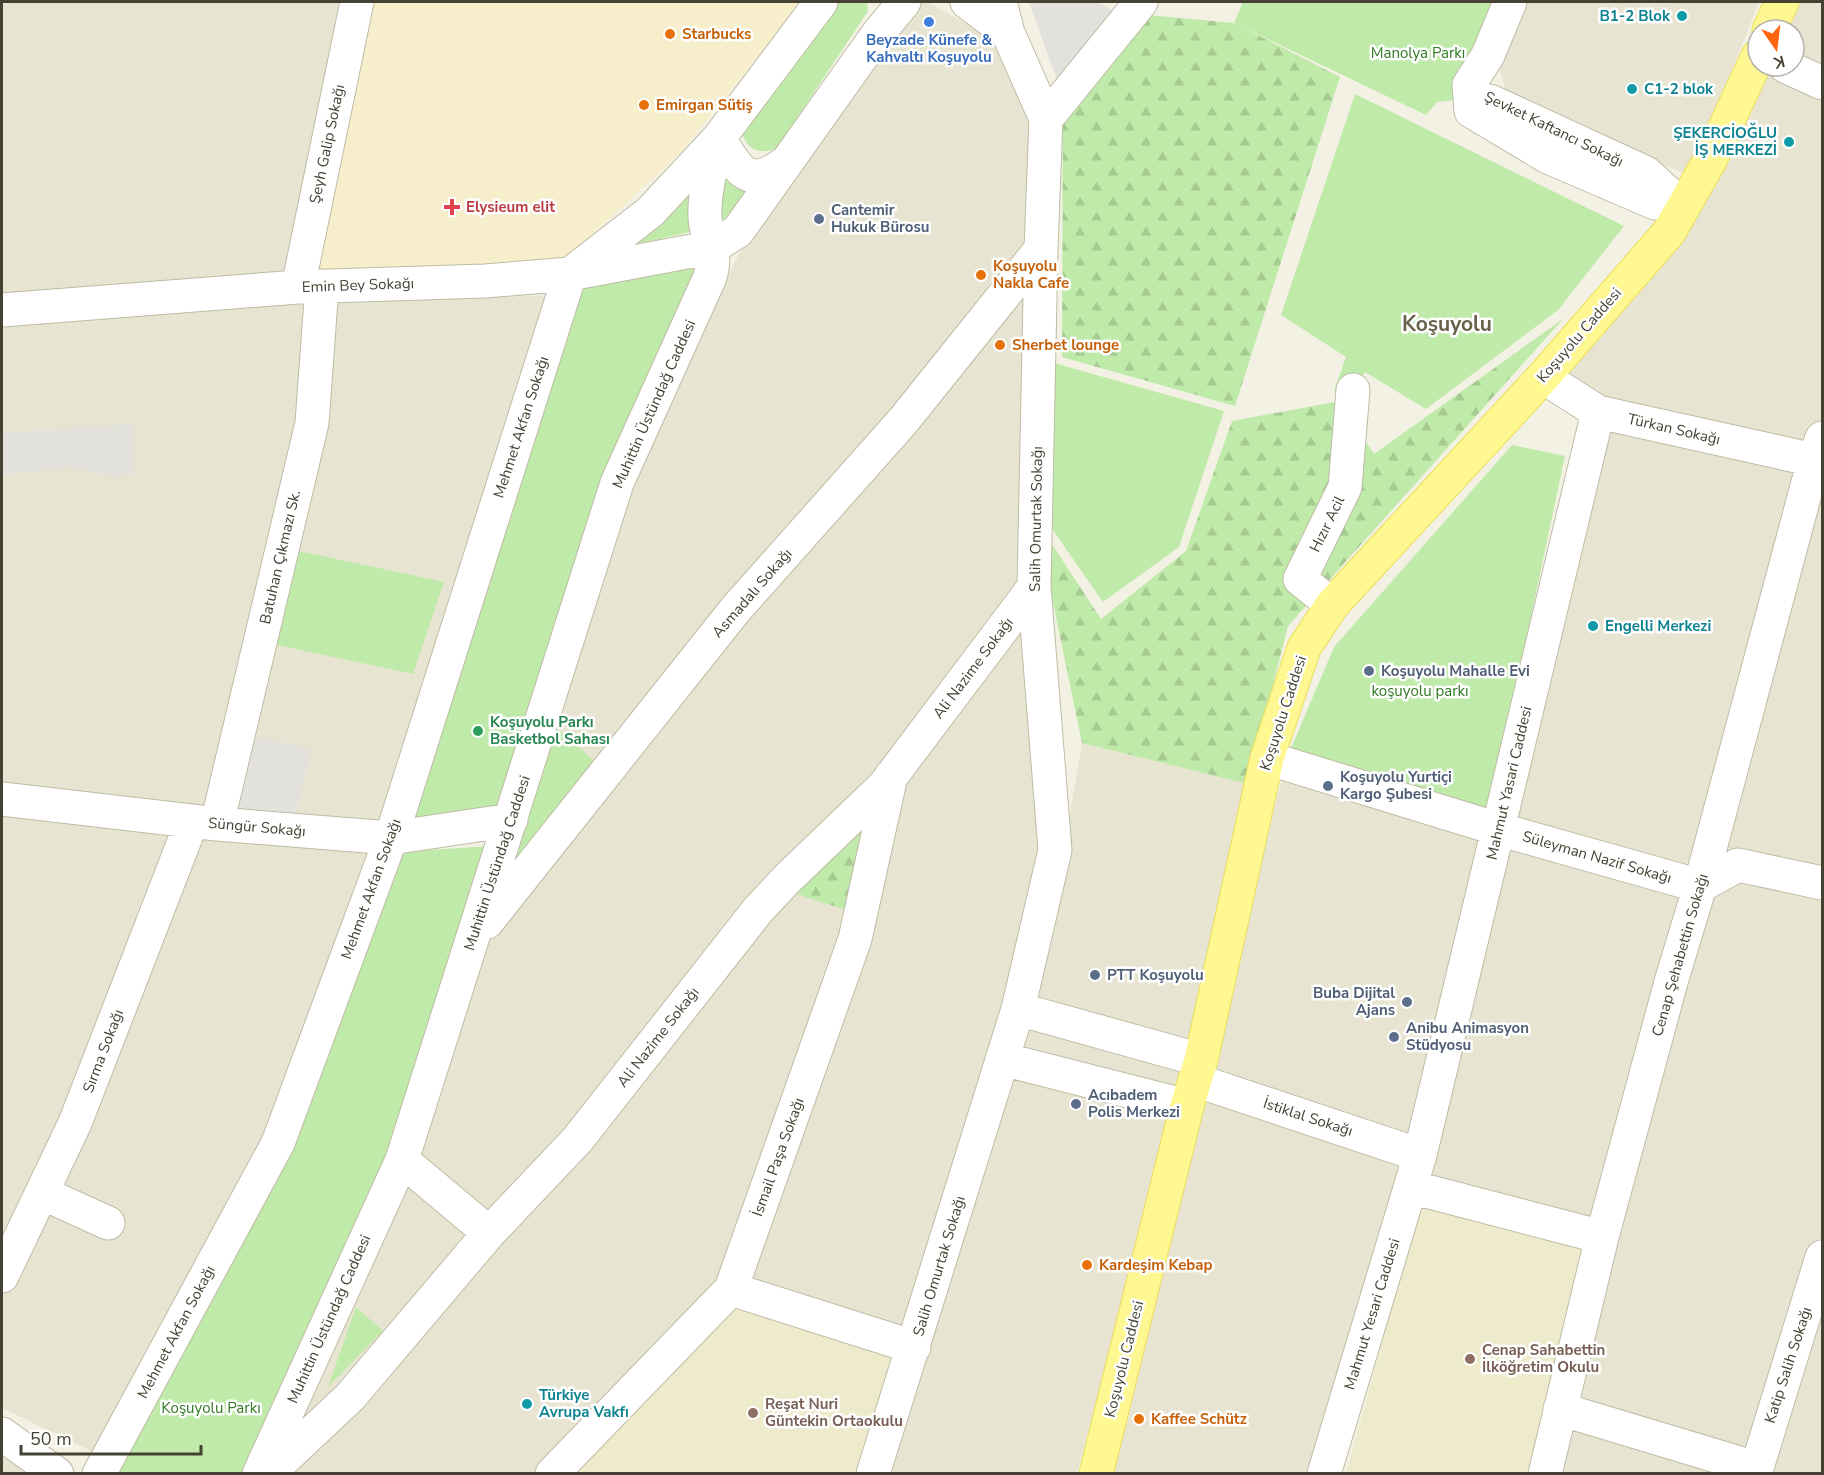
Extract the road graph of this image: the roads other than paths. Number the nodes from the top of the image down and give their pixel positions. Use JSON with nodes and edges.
{"nodes":[{"id":1,"x":357,"y":2,"type":"edge"},
{"id":2,"x":821,"y":2,"type":"edge"},
{"id":3,"x":879,"y":2,"type":"edge"},
{"id":4,"x":904,"y":2,"type":"edge"},
{"id":5,"x":967,"y":2,"type":"edge"},
{"id":6,"x":1000,"y":2,"type":"edge"},
{"id":7,"x":1141,"y":2,"type":"edge"},
{"id":8,"x":1510,"y":2,"type":"edge"},
{"id":9,"x":1782,"y":2,"type":"edge"},
{"id":10,"x":1775,"y":18,"type":"edge"},
{"id":11,"x":1008,"y":33,"type":"junction"},
{"id":12,"x":877,"y":35,"type":"junction"},
{"id":13,"x":1806,"y":76,"type":"edge"},
{"id":14,"x":1748,"y":78,"type":"edge"},
{"id":15,"x":1822,"y":83,"type":"edge"},
{"id":16,"x":1046,"y":118,"type":"junction"},
{"id":17,"x":719,"y":138,"type":"junction"},
{"id":18,"x":785,"y":163,"type":"junction"},
{"id":19,"x":1683,"y":207,"type":"junction"},
{"id":20,"x":713,"y":247,"type":"junction"},
{"id":21,"x":1041,"y":249,"type":"junction"},
{"id":22,"x":570,"y":274,"type":"junction"},
{"id":23,"x":310,"y":286,"type":"junction"},
{"id":24,"x":2,"y":310,"type":"edge"},
{"id":25,"x":1544,"y":377,"type":"junction"},
{"id":26,"x":1353,"y":390,"type":"dead end"},
{"id":27,"x":1598,"y":411,"type":"junction"},
{"id":28,"x":1818,"y":449,"type":"edge"},
{"id":29,"x":1035,"y":587,"type":"junction"},
{"id":30,"x":1332,"y":605,"type":"junction"},
{"id":31,"x":1267,"y":758,"type":"junction"},
{"id":32,"x":891,"y":776,"type":"junction"},
{"id":33,"x":2,"y":799,"type":"edge"},
{"id":34,"x":512,"y":820,"type":"junction"},
{"id":35,"x":204,"y":822,"type":"junction"},
{"id":36,"x":1498,"y":829,"type":"junction"},
{"id":37,"x":391,"y":838,"type":"junction"},
{"id":38,"x":1822,"y":883,"type":"edge"},
{"id":39,"x":1700,"y":886,"type":"junction"},
{"id":40,"x":471,"y":943,"type":"junction"},
{"id":41,"x":1018,"y":1009,"type":"junction"},
{"id":42,"x":1002,"y":1059,"type":"junction"},
{"id":43,"x":1194,"y":1082,"type":"junction"},
{"id":44,"x":1420,"y":1155,"type":"junction"},
{"id":45,"x":402,"y":1160,"type":"junction"},
{"id":46,"x":1410,"y":1188,"type":"junction"},
{"id":47,"x":42,"y":1192,"type":"junction"},
{"id":48,"x":108,"y":1223,"type":"dead end"},
{"id":49,"x":489,"y":1233,"type":"junction"},
{"id":50,"x":1602,"y":1237,"type":"junction"},
{"id":51,"x":1822,"y":1257,"type":"edge"},
{"id":52,"x":2,"y":1276,"type":"edge"},
{"id":53,"x":731,"y":1289,"type":"junction"},
{"id":54,"x":914,"y":1347,"type":"junction"},
{"id":55,"x":1560,"y":1409,"type":"junction"},
{"id":56,"x":2,"y":1434,"type":"edge"},
{"id":57,"x":1756,"y":1471,"type":"edge"},
{"id":58,"x":57,"y":1473,"type":"edge"},
{"id":59,"x":99,"y":1473,"type":"edge"},
{"id":60,"x":259,"y":1473,"type":"edge"},
{"id":61,"x":268,"y":1473,"type":"edge"},
{"id":62,"x":552,"y":1473,"type":"edge"},
{"id":63,"x":873,"y":1473,"type":"edge"},
{"id":64,"x":1096,"y":1473,"type":"edge"},
{"id":65,"x":1324,"y":1473,"type":"edge"},
{"id":66,"x":1545,"y":1473,"type":"edge"}],
"edges":[{"from":1,"to":23,"type":"street","name":"Şeyh Galip Sokağı"},
{"from":2,"to":17,"type":"street","name":"Muhittin Üstündağ Caddesi"},
{"from":3,"to":12,"type":"street"},
{"from":4,"to":12,"type":"street"},
{"from":5,"to":11,"type":"street","name":"Salih Omurtak Sokağı"},
{"from":6,"to":11,"type":"street","name":"Salih Omurtak Sokağı"},
{"from":7,"to":16,"type":"street"},
{"from":8,"to":19,"type":"street","name":"Şevket Kaftancı Sokağı"},
{"from":9,"to":10,"type":"main road"},
{"from":11,"to":16,"type":"street","name":"Salih Omurtak Sokağı"},
{"from":12,"to":18,"type":"street"},
{"from":13,"to":15,"type":"street"},
{"from":14,"to":19,"type":"main road","name":"Koşuyolu Caddesi"},
{"from":16,"to":21,"type":"street","name":"Salih Omurtak Sokağı"},
{"from":17,"to":18,"type":"street"},
{"from":17,"to":20,"type":"street","name":"Muhittin Üstündağ Caddesi"},
{"from":17,"to":22,"type":"street","name":"Muhittin Üstündağ Caddesi"},
{"from":18,"to":20,"type":"street"},
{"from":19,"to":25,"type":"main road","name":"Koşuyolu Caddesi"},
{"from":20,"to":22,"type":"street","name":"Emin Bey Sokağı"},
{"from":20,"to":34,"type":"street","name":"Muhittin Üstündağ Caddesi"},
{"from":21,"to":29,"type":"street","name":"Salih Omurtak Sokağı"},
{"from":21,"to":40,"type":"street","name":"Asmadalı Sokağı"},
{"from":22,"to":23,"type":"street","name":"Emin Bey Sokağı"},
{"from":22,"to":37,"type":"street","name":"Mehmet Akfan Sokağı"},
{"from":23,"to":24,"type":"street","name":"Emin Bey Sokağı"},
{"from":23,"to":35,"type":"street","name":"Batuhan Çıkmazı Sk."},
{"from":25,"to":27,"type":"street","name":"Türkan Sokağı"},
{"from":25,"to":30,"type":"main road","name":"Koşuyolu Caddesi"},
{"from":26,"to":30,"type":"street","name":"Hızır Acil"},
{"from":27,"to":28,"type":"street","name":"Türkan Sokağı"},
{"from":27,"to":36,"type":"street","name":"Mahmut Yasari Caddesi"},
{"from":28,"to":39,"type":"street","name":"Cenap Şehabettin Sokağı"},
{"from":29,"to":32,"type":"street","name":"Ali Nazime Sokağı"},
{"from":29,"to":41,"type":"street","name":"Salih Omurtak Sokağı"},
{"from":30,"to":31,"type":"main road","name":"Koşuyolu Caddesi"},
{"from":31,"to":36,"type":"street","name":"Süleyman Nazif Sokağı"},
{"from":31,"to":43,"type":"main road","name":"Koşuyolu Caddesi"},
{"from":32,"to":49,"type":"street","name":"Ali Nazime Sokağı"},
{"from":32,"to":53,"type":"street","name":"İsmail Paşa Sokağı"},
{"from":33,"to":35,"type":"street","name":"Süngür Sokağı"},
{"from":34,"to":37,"type":"street","name":"Süngür Sokağı"},
{"from":34,"to":40,"type":"street","name":"Muhittin Üstündağ Caddesi"},
{"from":35,"to":37,"type":"street","name":"Süngür Sokağı"},
{"from":35,"to":47,"type":"street","name":"Sırma Sokağı"},
{"from":36,"to":39,"type":"street","name":"Süleyman Nazif Sokağı"},
{"from":36,"to":44,"type":"street","name":"Mahmut Yasari Caddesi"},
{"from":37,"to":59,"type":"street","name":"Mehmet Akfan Sokağı"},
{"from":38,"to":39,"type":"street"},
{"from":39,"to":50,"type":"street","name":"Cenap Şehabettin Sokağı"},
{"from":40,"to":45,"type":"street","name":"Muhittin Üstündağ Caddesi"},
{"from":41,"to":42,"type":"street","name":"Salih Omurtak Sokağı"},
{"from":41,"to":43,"type":"street"},
{"from":42,"to":43,"type":"street"},
{"from":42,"to":54,"type":"street","name":"Salih Omurtak Sokağı"},
{"from":43,"to":44,"type":"street","name":"İstiklal Sokağı"},
{"from":43,"to":64,"type":"main road","name":"Koşuyolu Caddesi"},
{"from":44,"to":46,"type":"street","name":"Mahmut Yesari Caddesi"},
{"from":45,"to":49,"type":"street"},
{"from":45,"to":60,"type":"street","name":"Muhittin Üstündağ Caddesi"},
{"from":46,"to":50,"type":"street"},
{"from":46,"to":65,"type":"street","name":"Mahmut Yesari Caddesi"},
{"from":47,"to":48,"type":"street"},
{"from":47,"to":52,"type":"street","name":"Sırma Sokağı"},
{"from":49,"to":61,"type":"street","name":"Ali Nazime Sokağı"},
{"from":50,"to":55,"type":"street","name":"Cenap Şehabettin Sokağı"},
{"from":51,"to":57,"type":"street","name":"Katip Salih Sokağı"},
{"from":53,"to":54,"type":"street"},
{"from":53,"to":62,"type":"street","name":"İsmail Paşa Sokağı"},
{"from":54,"to":63,"type":"street","name":"Salih Omurtak Sokağı"},
{"from":55,"to":57,"type":"street"},
{"from":55,"to":66,"type":"street","name":"Cenap Şehabettin Sokağı"},
{"from":56,"to":58,"type":"street"}]}
